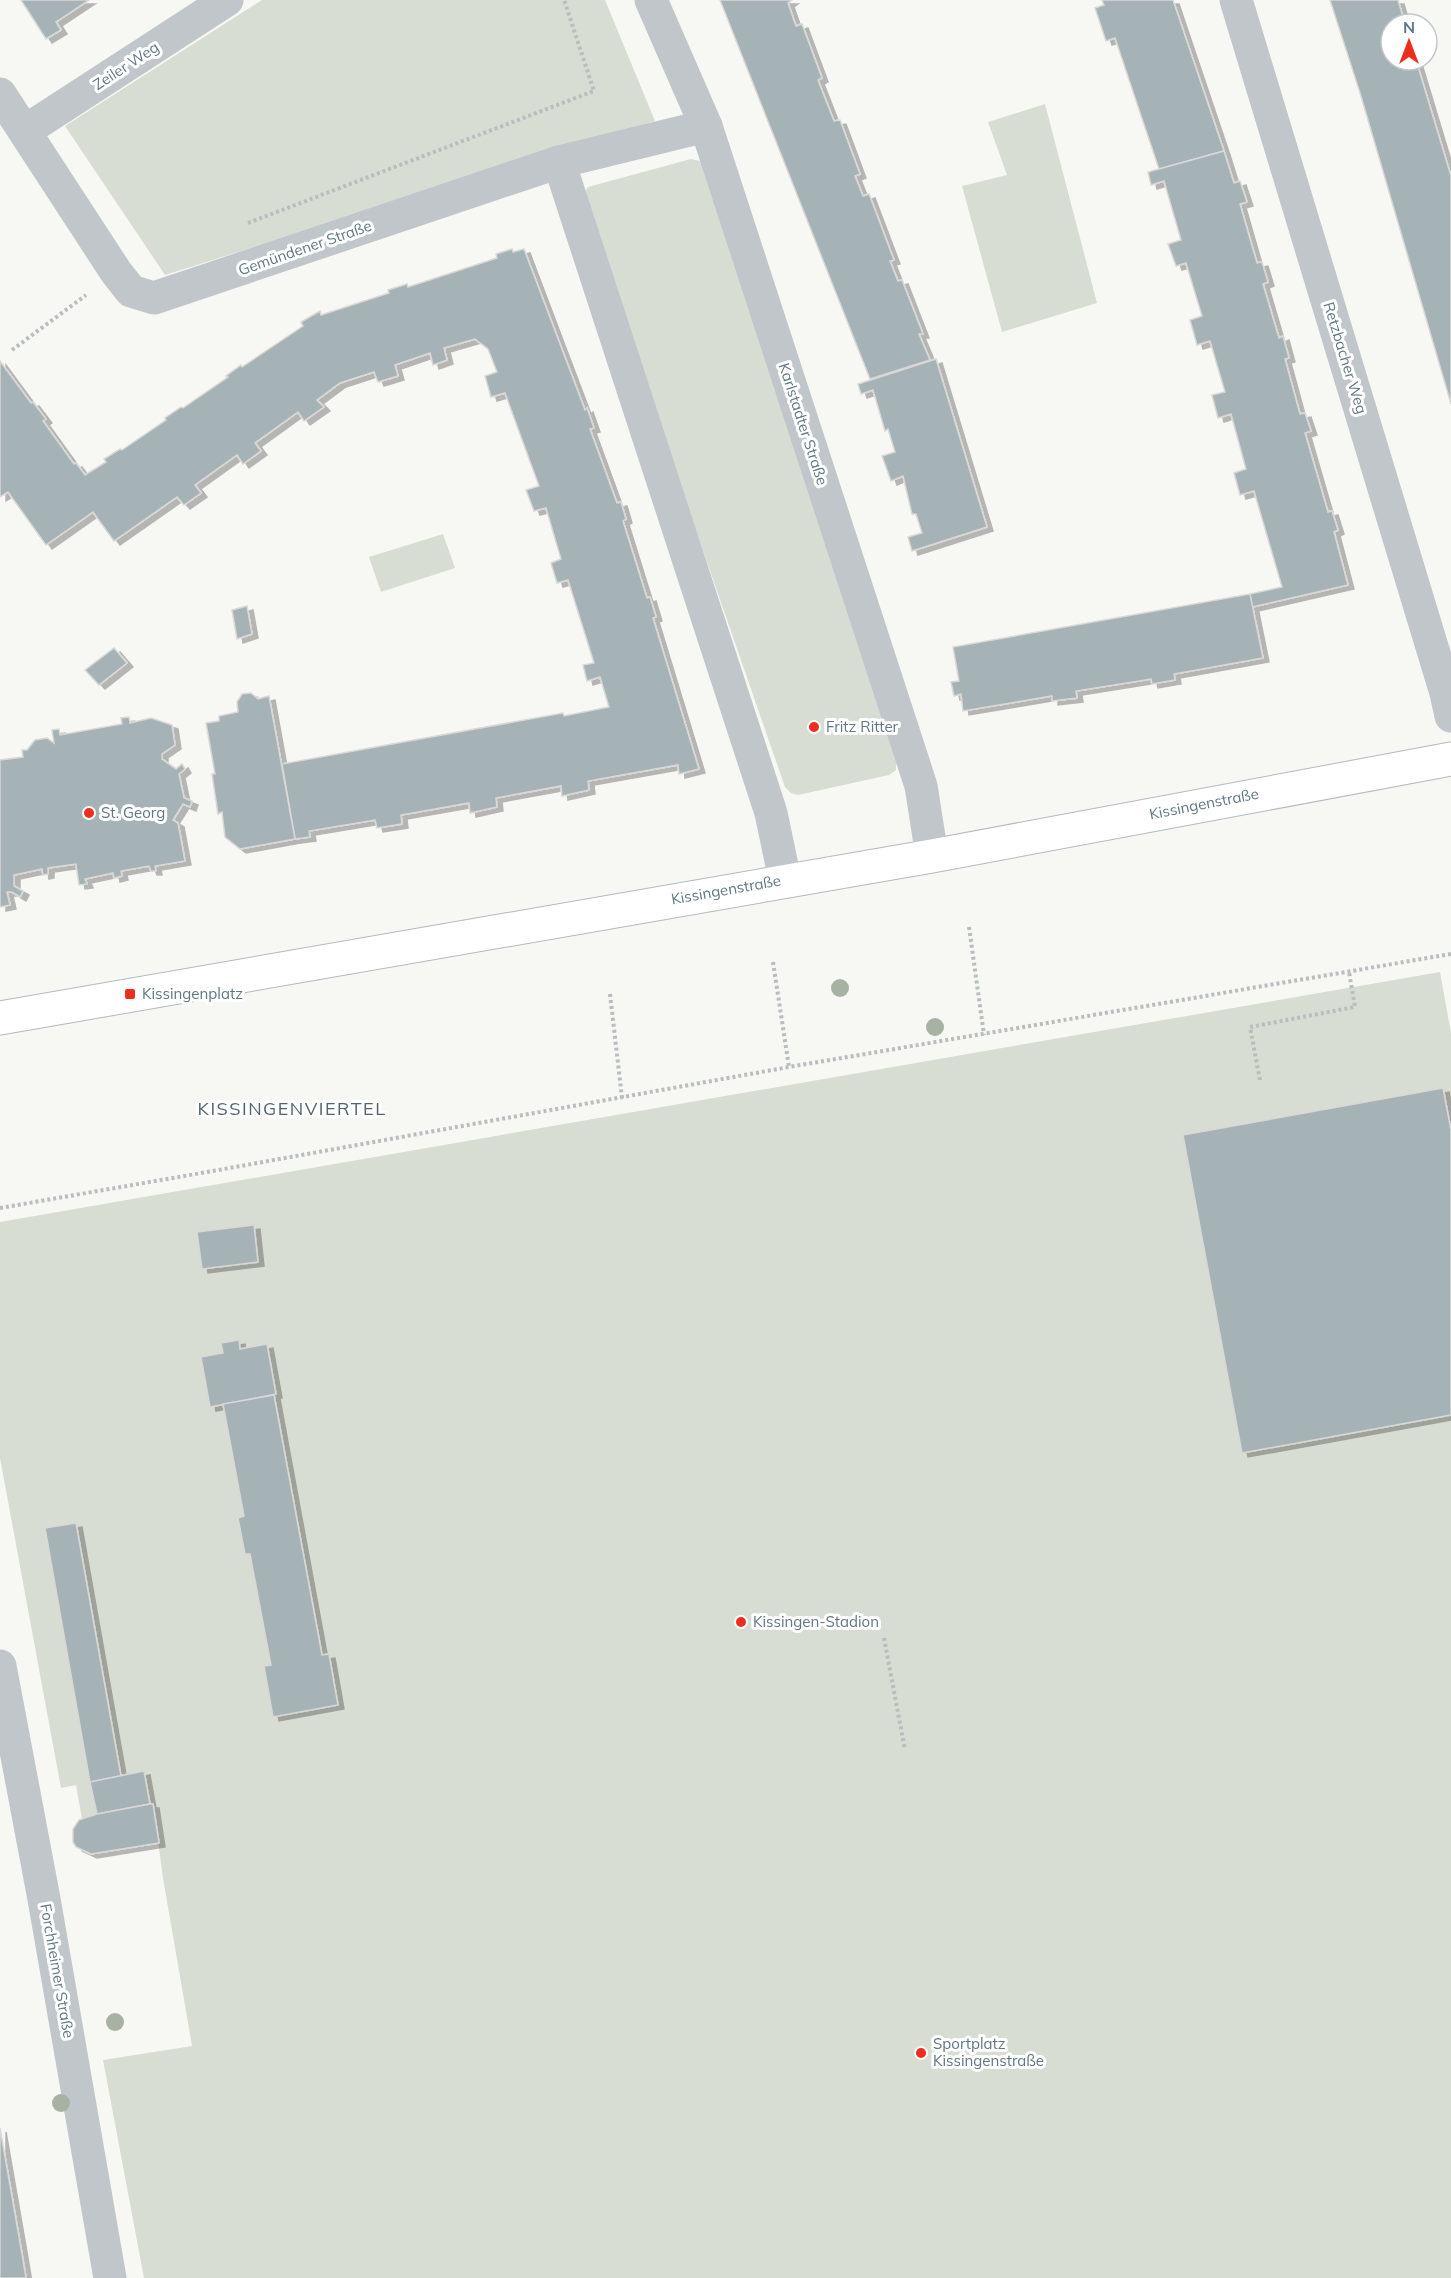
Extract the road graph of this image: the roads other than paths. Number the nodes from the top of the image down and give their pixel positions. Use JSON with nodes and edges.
{"nodes":[{"id":1,"x":228,"y":0,"type":"edge"},
{"id":2,"x":651,"y":0,"type":"edge"},
{"id":3,"x":1236,"y":0,"type":"edge"},
{"id":4,"x":0,"y":94,"type":"edge"},
{"id":5,"x":705,"y":126,"type":"junction"},
{"id":6,"x":25,"y":131,"type":"junction"},
{"id":7,"x":559,"y":162,"type":"junction"},
{"id":8,"x":1451,"y":716,"type":"edge"},
{"id":9,"x":1451,"y":759,"type":"edge"},
{"id":10,"x":933,"y":856,"type":"junction"},
{"id":11,"x":785,"y":880,"type":"junction"},
{"id":12,"x":0,"y":1018,"type":"edge"},
{"id":13,"x":0,"y":1666,"type":"edge"},
{"id":14,"x":110,"y":2278,"type":"edge"}],
"edges":[{"from":1,"to":6,"type":"street","name":"Zeiler Weg"},
{"from":2,"to":5,"type":"street","name":"Karlstadter Straße"},
{"from":3,"to":8,"type":"street","name":"Retzbacher Weg"},
{"from":4,"to":6,"type":"street","name":"Gemündener Straße"},
{"from":5,"to":7,"type":"street","name":"Gemündener Straße"},
{"from":5,"to":10,"type":"street","name":"Karlstadter Straße"},
{"from":6,"to":7,"type":"street","name":"Gemündener Straße"},
{"from":7,"to":11,"type":"street"},
{"from":9,"to":10,"type":"street","name":"Kissingenstraße"},
{"from":10,"to":11,"type":"street","name":"Kissingenstraße"},
{"from":11,"to":12,"type":"street","name":"Kissingenstraße"},
{"from":13,"to":14,"type":"street","name":"Forchheimer Straße"}]}
